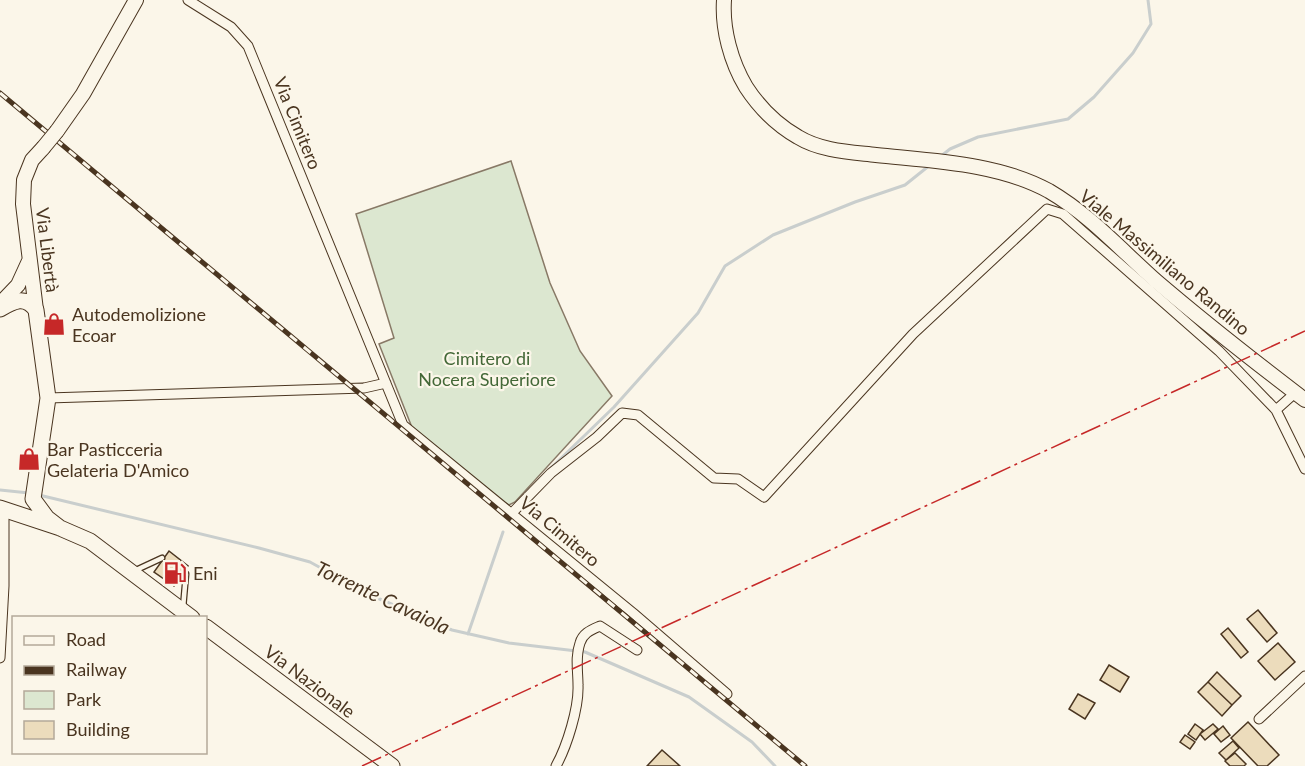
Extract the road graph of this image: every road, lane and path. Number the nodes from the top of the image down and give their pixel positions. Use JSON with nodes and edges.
{"nodes":[{"id":1,"x":136,"y":0,"type":"edge"},
{"id":2,"x":188,"y":0,"type":"edge"},
{"id":3,"x":724,"y":0,"type":"edge"},
{"id":4,"x":30,"y":259,"type":"junction"},
{"id":5,"x":0,"y":307,"type":"edge"},
{"id":6,"x":36,"y":310,"type":"junction"},
{"id":7,"x":386,"y":383,"type":"junction"},
{"id":8,"x":1300,"y":397,"type":"edge"},
{"id":9,"x":48,"y":398,"type":"junction"},
{"id":10,"x":1276,"y":410,"type":"junction"},
{"id":11,"x":1305,"y":469,"type":"edge"},
{"id":12,"x":33,"y":499,"type":"junction"},
{"id":13,"x":2,"y":508,"type":"edge"},
{"id":14,"x":512,"y":513,"type":"junction"},
{"id":15,"x":60,"y":528,"type":"junction"},
{"id":16,"x":162,"y":558,"type":"dead end"},
{"id":17,"x":131,"y":572,"type":"junction"},
{"id":18,"x":186,"y":574,"type":"dead end"},
{"id":19,"x":188,"y":614,"type":"edge"},
{"id":20,"x":207,"y":628,"type":"edge"},
{"id":21,"x":637,"y":650,"type":"dead end"},
{"id":22,"x":0,"y":657,"type":"edge"},
{"id":23,"x":1305,"y":676,"type":"edge"},
{"id":24,"x":727,"y":694,"type":"dead end"},
{"id":25,"x":1259,"y":719,"type":"dead end"},
{"id":26,"x":392,"y":766,"type":"edge"},
{"id":27,"x":556,"y":766,"type":"edge"}],
"edges":[{"from":1,"to":4,"type":"street","name":"Via Libertà","bridge":true},
{"from":2,"to":7,"type":"street","name":"Via Cimitero"},
{"from":3,"to":8,"type":"street","name":"Viale Massimiliano Randino"},
{"from":4,"to":5,"type":"street"},
{"from":4,"to":6,"type":"street","name":"Via Libertà"},
{"from":5,"to":6,"type":"main road"},
{"from":6,"to":9,"type":"main road","name":"Via Libertà"},
{"from":7,"to":9,"type":"street"},
{"from":7,"to":14,"type":"street","name":"Via Cimitero"},
{"from":8,"to":10,"type":"street"},
{"from":9,"to":12,"type":"main road","name":"Via Libertà"},
{"from":10,"to":11,"type":"street"},
{"from":10,"to":14,"type":"street"},
{"from":12,"to":13,"type":"main road"},
{"from":12,"to":15,"type":"main road"},
{"from":13,"to":15,"type":"main road"},
{"from":13,"to":22,"type":"street"},
{"from":14,"to":24,"type":"street","name":"Via Cimitero"},
{"from":15,"to":17,"type":"main road"},
{"from":16,"to":17,"type":"lane"},
{"from":17,"to":19,"type":"main road"},
{"from":18,"to":19,"type":"lane"},
{"from":20,"to":26,"type":"main road","name":"Via Nazionale"},
{"from":21,"to":27,"type":"street"},
{"from":23,"to":25,"type":"street"}]}
